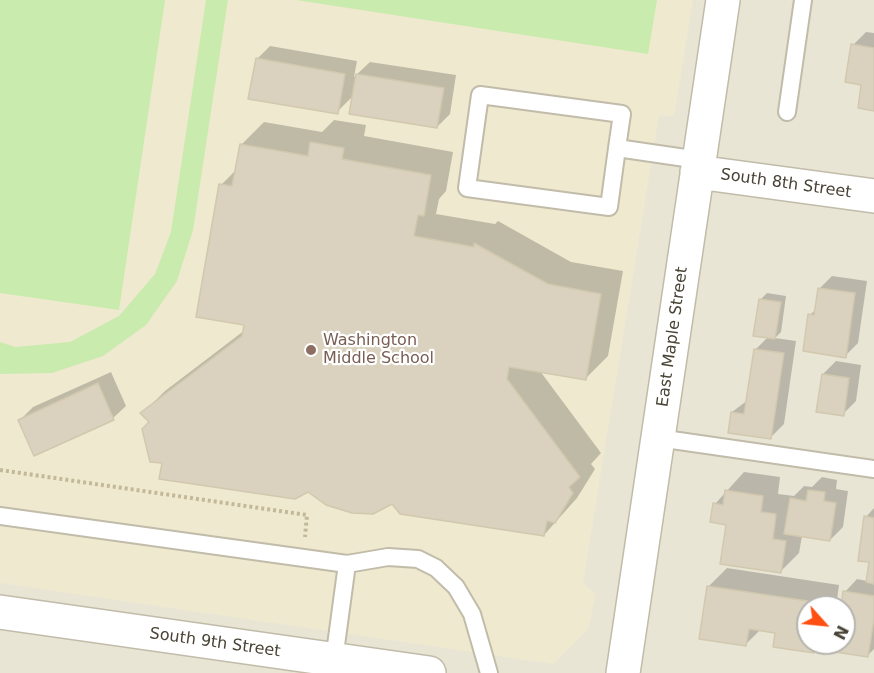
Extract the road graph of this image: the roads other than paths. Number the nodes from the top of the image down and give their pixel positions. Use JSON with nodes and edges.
{"nodes":[{"id":1,"x":723,"y":0,"type":"edge"},
{"id":2,"x":803,"y":0,"type":"edge"},
{"id":3,"x":787,"y":112,"type":"dead end"},
{"id":4,"x":617,"y":148,"type":"junction"},
{"id":5,"x":698,"y":166,"type":"junction"},
{"id":6,"x":874,"y":196,"type":"edge"},
{"id":7,"x":658,"y":438,"type":"junction"},
{"id":8,"x":874,"y":469,"type":"edge"},
{"id":9,"x":0,"y":516,"type":"edge"},
{"id":10,"x":347,"y":564,"type":"junction"},
{"id":11,"x":0,"y":612,"type":"edge"},
{"id":12,"x":334,"y":660,"type":"junction"},
{"id":13,"x":429,"y":673,"type":"edge"},
{"id":14,"x":489,"y":673,"type":"edge"},
{"id":15,"x":623,"y":673,"type":"edge"}],
"edges":[{"from":1,"to":5,"type":"street","name":"East Maple Street"},
{"from":2,"to":3,"type":"lane"},
{"from":4,"to":4,"type":"lane"},
{"from":4,"to":5,"type":"lane"},
{"from":5,"to":6,"type":"street","name":"South 8th Street"},
{"from":5,"to":7,"type":"street","name":"East Maple Street"},
{"from":7,"to":8,"type":"lane"},
{"from":7,"to":15,"type":"street","name":"East Maple Street"},
{"from":9,"to":10,"type":"lane"},
{"from":10,"to":12,"type":"lane"},
{"from":10,"to":14,"type":"lane"},
{"from":11,"to":12,"type":"street","name":"South 9th Street"},
{"from":12,"to":13,"type":"street","name":"South 9th Street"}]}
